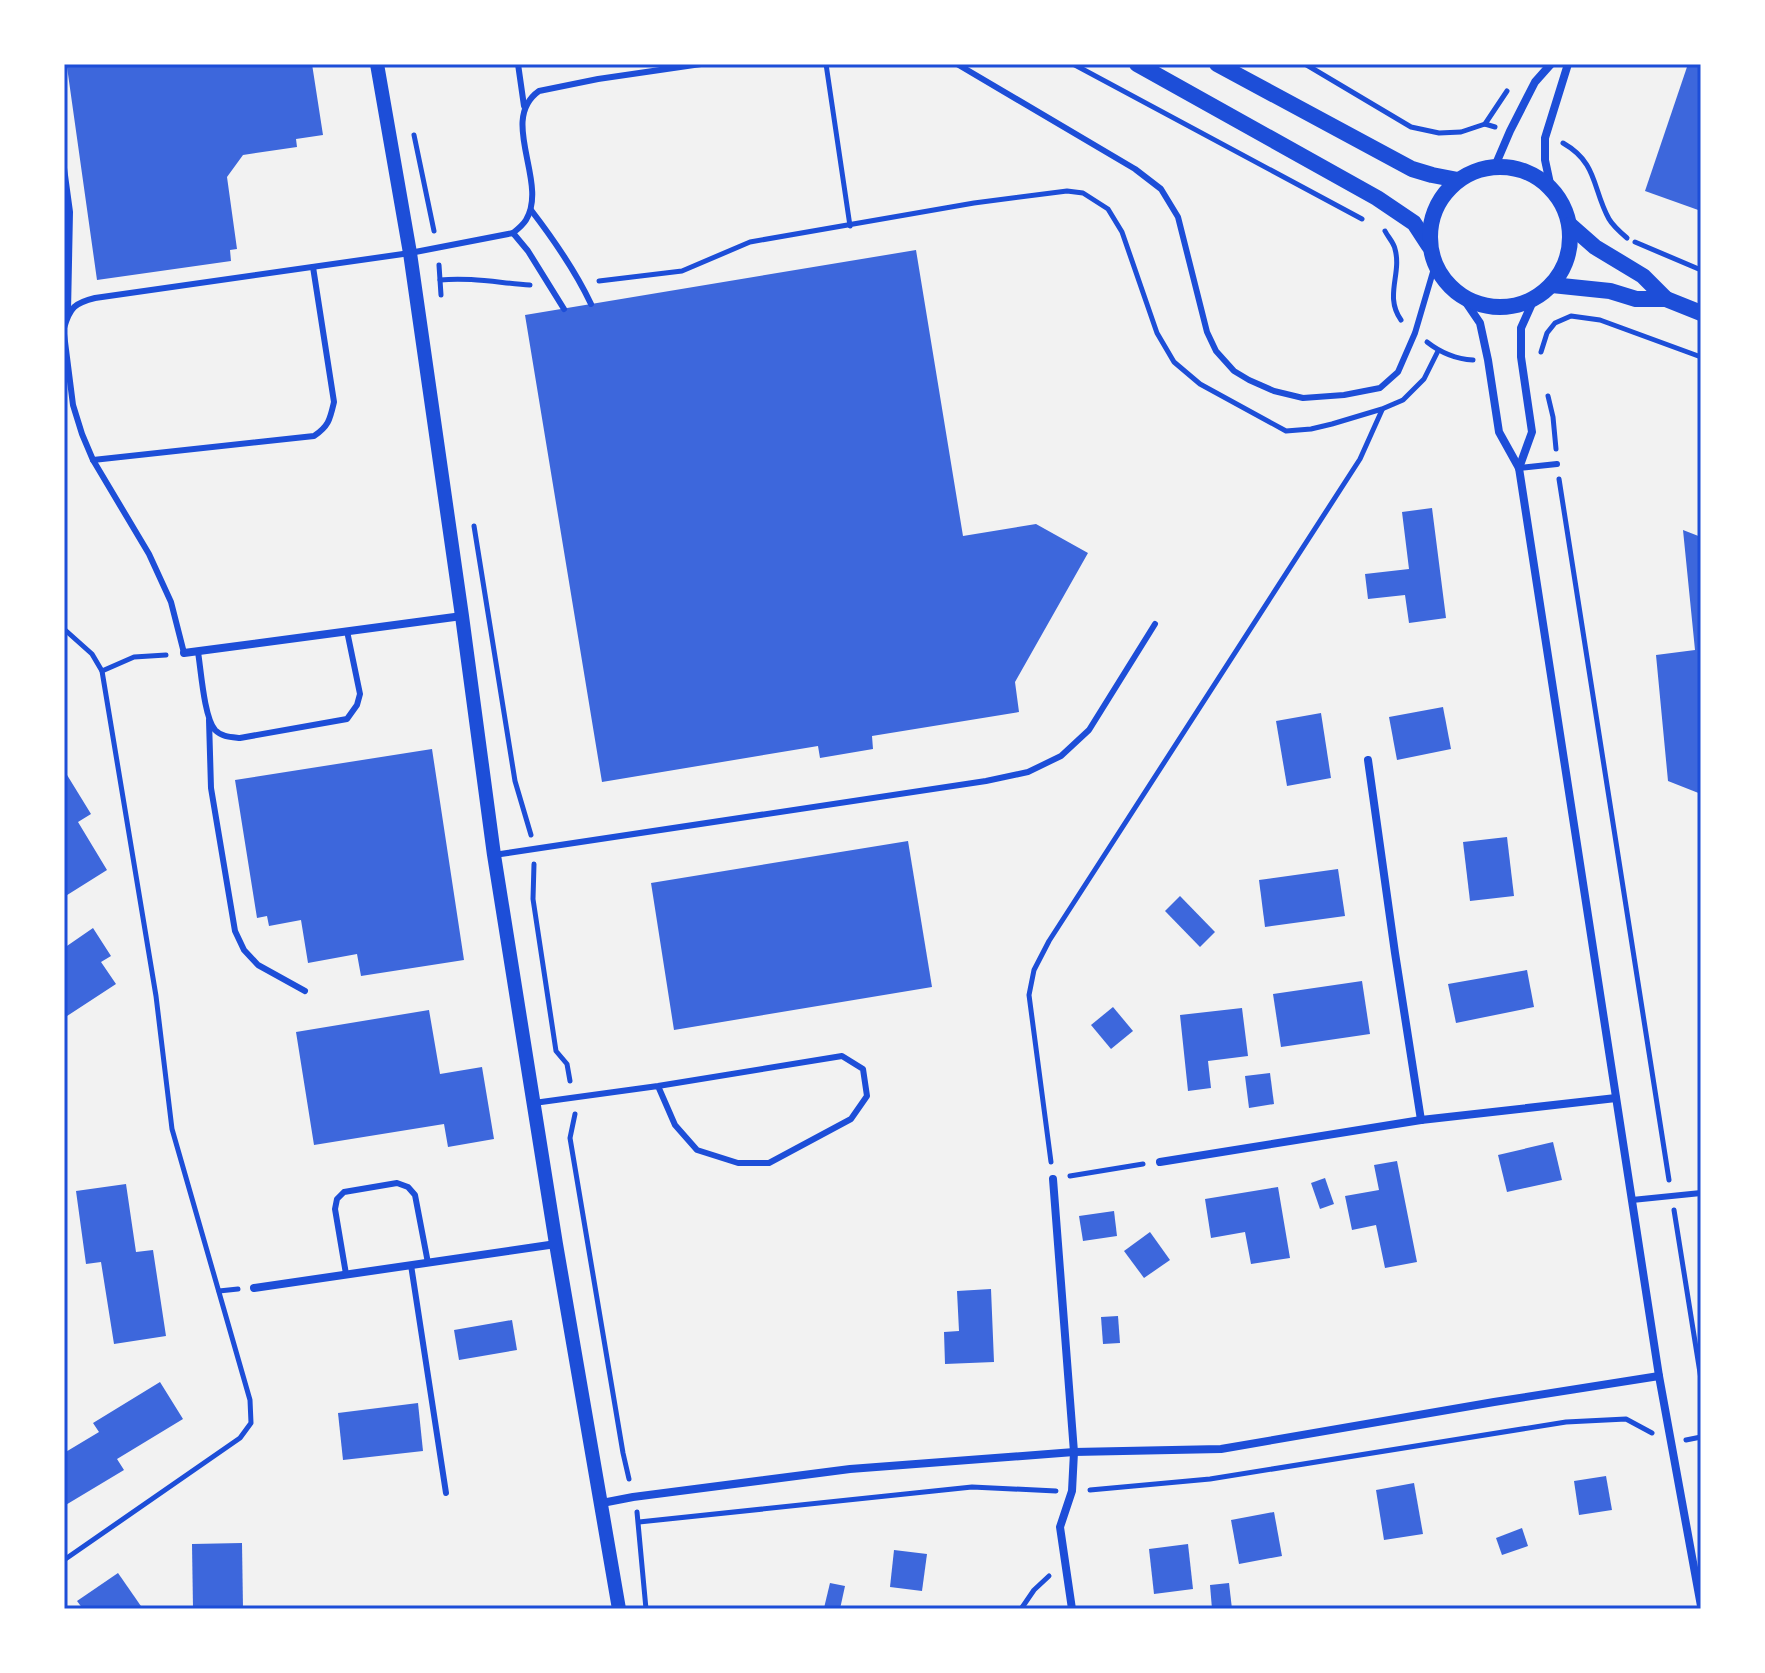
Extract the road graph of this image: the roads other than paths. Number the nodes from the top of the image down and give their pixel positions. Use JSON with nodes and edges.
{"nodes":[{"id":1,"x":377,"y":64,"type":"edge"},
{"id":2,"x":518,"y":64,"type":"edge"},
{"id":3,"x":701,"y":64,"type":"edge"},
{"id":4,"x":957,"y":64,"type":"edge"},
{"id":5,"x":1137,"y":64,"type":"edge"},
{"id":6,"x":1217,"y":64,"type":"edge"},
{"id":7,"x":1551,"y":64,"type":"edge"},
{"id":8,"x":1568,"y":64,"type":"edge"},
{"id":9,"x":524,"y":106,"type":"junction"},
{"id":10,"x":1495,"y":166,"type":"junction"},
{"id":11,"x":64,"y":168,"type":"edge"},
{"id":12,"x":1458,"y":180,"type":"junction"},
{"id":13,"x":1551,"y":188,"type":"junction"},
{"id":14,"x":531,"y":210,"type":"junction"},
{"id":15,"x":1570,"y":225,"type":"junction"},
{"id":16,"x":513,"y":233,"type":"junction"},
{"id":17,"x":1430,"y":248,"type":"junction"},
{"id":18,"x":410,"y":253,"type":"junction"},
{"id":19,"x":1435,"y":265,"type":"junction"},
{"id":20,"x":313,"y":267,"type":"junction"},
{"id":21,"x":1552,"y":285,"type":"junction"},
{"id":22,"x":1463,"y":298,"type":"junction"},
{"id":23,"x":1534,"y":299,"type":"junction"},
{"id":24,"x":1666,"y":299,"type":"junction"},
{"id":25,"x":591,"y":304,"type":"dead end"},
{"id":26,"x":564,"y":309,"type":"dead end"},
{"id":27,"x":68,"y":312,"type":"junction"},
{"id":28,"x":1701,"y":313,"type":"edge"},
{"id":29,"x":64,"y":331,"type":"edge"},
{"id":30,"x":93,"y":460,"type":"junction"},
{"id":31,"x":1557,"y":464,"type":"road end"},
{"id":32,"x":1519,"y":468,"type":"junction"},
{"id":33,"x":462,"y":616,"type":"junction"},
{"id":34,"x":1155,"y":624,"type":"dead end"},
{"id":35,"x":347,"y":631,"type":"junction"},
{"id":36,"x":198,"y":652,"type":"junction"},
{"id":37,"x":184,"y":653,"type":"joint"},
{"id":38,"x":208,"y":719,"type":"junction"},
{"id":39,"x":1368,"y":760,"type":"dead end"},
{"id":40,"x":494,"y":855,"type":"junction"},
{"id":41,"x":305,"y":991,"type":"dead end"},
{"id":42,"x":658,"y":1086,"type":"junction"},
{"id":43,"x":1616,"y":1098,"type":"junction"},
{"id":44,"x":534,"y":1103,"type":"junction"},
{"id":45,"x":1421,"y":1120,"type":"junction"},
{"id":46,"x":1160,"y":1162,"type":"road end"},
{"id":47,"x":1053,"y":1179,"type":"road end"},
{"id":48,"x":1701,"y":1193,"type":"edge"},
{"id":49,"x":1632,"y":1200,"type":"junction"},
{"id":50,"x":556,"y":1244,"type":"junction"},
{"id":51,"x":428,"y":1263,"type":"junction"},
{"id":52,"x":411,"y":1265,"type":"junction"},
{"id":53,"x":346,"y":1274,"type":"junction"},
{"id":54,"x":254,"y":1288,"type":"dead end"},
{"id":55,"x":1659,"y":1376,"type":"junction"},
{"id":56,"x":1074,"y":1452,"type":"junction"},
{"id":57,"x":446,"y":1493,"type":"dead end"},
{"id":58,"x":602,"y":1503,"type":"junction"},
{"id":59,"x":1701,"y":1606,"type":"edge"},
{"id":60,"x":619,"y":1609,"type":"edge"},
{"id":61,"x":1072,"y":1609,"type":"edge"}],
"edges":[{"from":1,"to":18,"type":"street"},
{"from":2,"to":9,"type":"lane"},
{"from":3,"to":9,"type":"lane"},
{"from":4,"to":19,"type":"lane"},
{"from":5,"to":17,"type":"main road"},
{"from":6,"to":12,"type":"main road"},
{"from":7,"to":10,"type":"street"},
{"from":8,"to":13,"type":"street"},
{"from":9,"to":14,"type":"lane"},
{"from":10,"to":12,"type":"main road"},
{"from":10,"to":13,"type":"main road"},
{"from":11,"to":27,"type":"lane"},
{"from":12,"to":17,"type":"main road"},
{"from":13,"to":15,"type":"main road"},
{"from":14,"to":16,"type":"lane"},
{"from":14,"to":25,"type":"lane"},
{"from":15,"to":21,"type":"main road"},
{"from":15,"to":24,"type":"main road"},
{"from":16,"to":18,"type":"lane"},
{"from":16,"to":26,"type":"lane"},
{"from":17,"to":19,"type":"main road"},
{"from":18,"to":20,"type":"lane"},
{"from":18,"to":33,"type":"street"},
{"from":19,"to":22,"type":"main road"},
{"from":20,"to":27,"type":"lane"},
{"from":20,"to":30,"type":"lane"},
{"from":21,"to":23,"type":"main road"},
{"from":21,"to":24,"type":"main road"},
{"from":22,"to":23,"type":"main road"},
{"from":22,"to":32,"type":"street"},
{"from":23,"to":32,"type":"street"},
{"from":24,"to":28,"type":"main road"},
{"from":27,"to":29,"type":"lane"},
{"from":29,"to":30,"type":"lane"},
{"from":30,"to":37,"type":"lane"},
{"from":31,"to":32,"type":"lane"},
{"from":32,"to":43,"type":"street"},
{"from":33,"to":35,"type":"street"},
{"from":33,"to":40,"type":"street"},
{"from":34,"to":40,"type":"lane"},
{"from":35,"to":36,"type":"street"},
{"from":35,"to":38,"type":"lane"},
{"from":36,"to":37,"type":"street"},
{"from":36,"to":38,"type":"lane"},
{"from":38,"to":41,"type":"lane"},
{"from":39,"to":45,"type":"street"},
{"from":40,"to":44,"type":"street"},
{"from":42,"to":42,"type":"lane"},
{"from":42,"to":44,"type":"lane"},
{"from":43,"to":45,"type":"street"},
{"from":43,"to":49,"type":"street"},
{"from":44,"to":50,"type":"street"},
{"from":45,"to":46,"type":"street"},
{"from":47,"to":56,"type":"street"},
{"from":48,"to":49,"type":"lane"},
{"from":49,"to":55,"type":"street"},
{"from":50,"to":51,"type":"street"},
{"from":50,"to":58,"type":"street"},
{"from":51,"to":52,"type":"street"},
{"from":51,"to":53,"type":"lane"},
{"from":52,"to":53,"type":"street"},
{"from":52,"to":57,"type":"lane"},
{"from":53,"to":54,"type":"street"},
{"from":55,"to":56,"type":"street"},
{"from":55,"to":59,"type":"street"},
{"from":56,"to":58,"type":"street"},
{"from":56,"to":61,"type":"street"},
{"from":58,"to":60,"type":"street"}]}
